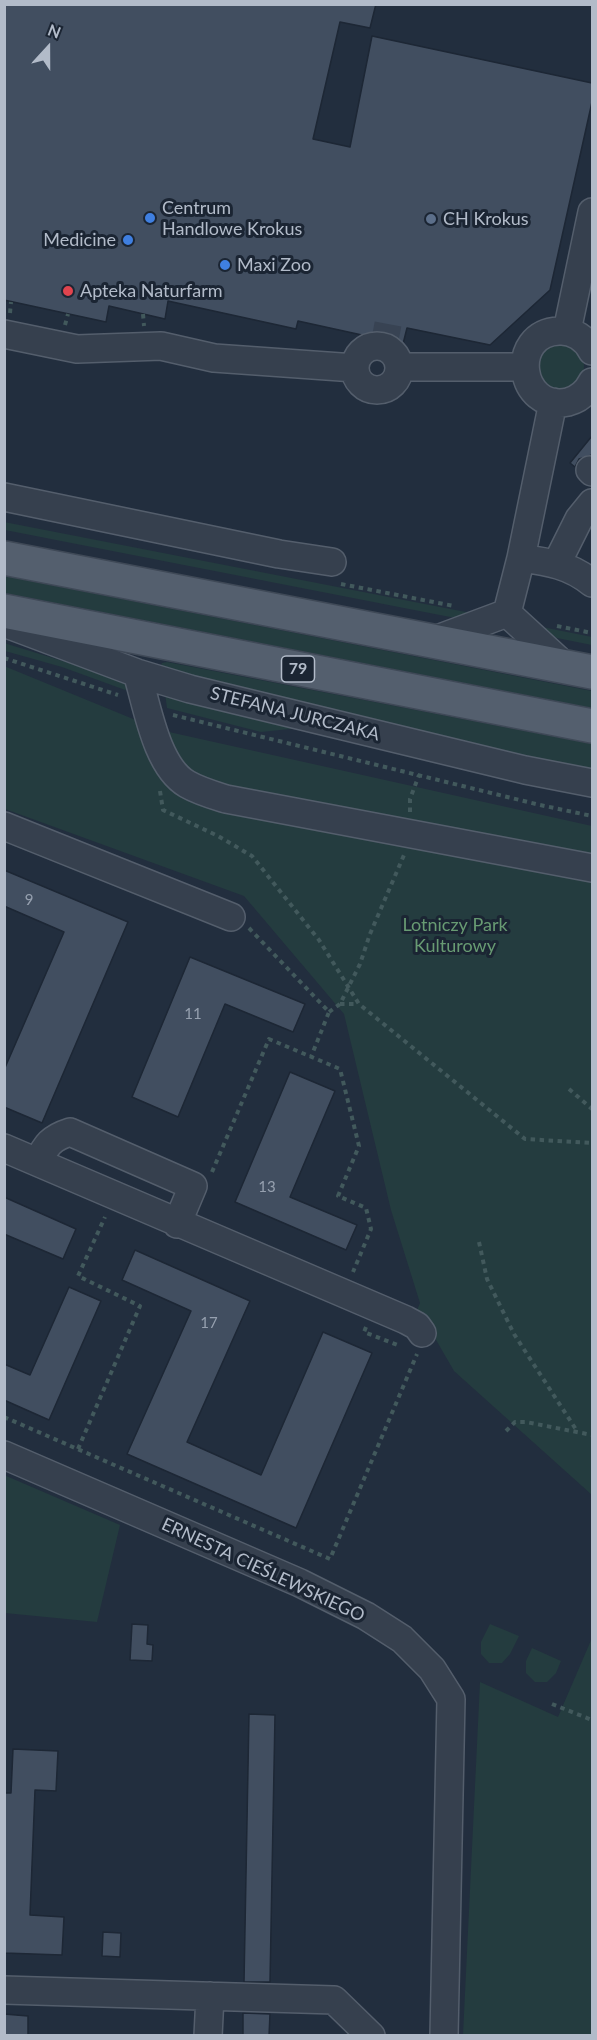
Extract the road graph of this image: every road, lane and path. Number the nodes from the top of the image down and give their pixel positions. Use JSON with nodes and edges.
{"nodes":[{"id":1,"x":591,"y":223,"type":"edge"},
{"id":2,"x":567,"y":331,"type":"junction"},
{"id":3,"x":4,"y":334,"type":"edge"},
{"id":4,"x":592,"y":351,"type":"edge"},
{"id":5,"x":389,"y":352,"type":"junction"},
{"id":6,"x":524,"y":367,"type":"junction"},
{"id":7,"x":355,"y":368,"type":"junction"},
{"id":8,"x":592,"y":382,"type":"edge"},
{"id":9,"x":553,"y":402,"type":"junction"},
{"id":10,"x":4,"y":497,"type":"edge"},
{"id":11,"x":592,"y":503,"type":"edge"},
{"id":12,"x":4,"y":558,"type":"edge"},
{"id":13,"x":521,"y":558,"type":"junction"},
{"id":14,"x":332,"y":562,"type":"dead end"},
{"id":15,"x":557,"y":563,"type":"junction"},
{"id":16,"x":592,"y":583,"type":"edge"},
{"id":17,"x":4,"y":611,"type":"edge"},
{"id":18,"x":507,"y":613,"type":"junction"},
{"id":19,"x":4,"y":623,"type":"edge"},
{"id":20,"x":551,"y":625,"type":"dead end"},
{"id":21,"x":592,"y":633,"type":"edge"},
{"id":22,"x":432,"y":641,"type":"junction"},
{"id":23,"x":4,"y":658,"type":"edge"},
{"id":24,"x":580,"y":670,"type":"edge"},
{"id":25,"x":137,"y":673,"type":"junction"},
{"id":26,"x":147,"y":705,"type":"junction"},
{"id":27,"x":592,"y":726,"type":"edge"},
{"id":28,"x":162,"y":755,"type":"junction"},
{"id":29,"x":419,"y":775,"type":"junction"},
{"id":30,"x":592,"y":783,"type":"edge"},
{"id":31,"x":592,"y":816,"type":"edge"},
{"id":32,"x":4,"y":826,"type":"edge"},
{"id":33,"x":409,"y":832,"type":"junction"},
{"id":34,"x":592,"y":868,"type":"edge"},
{"id":35,"x":231,"y":917,"type":"joint"},
{"id":36,"x":348,"y":987,"type":"junction"},
{"id":37,"x":340,"y":1004,"type":"junction"},
{"id":38,"x":359,"y":1004,"type":"junction"},
{"id":39,"x":329,"y":1012,"type":"junction"},
{"id":40,"x":311,"y":1057,"type":"junction"},
{"id":41,"x":569,"y":1089,"type":"dead end"},
{"id":42,"x":592,"y":1109,"type":"edge"},
{"id":43,"x":592,"y":1143,"type":"edge"},
{"id":44,"x":4,"y":1148,"type":"edge"},
{"id":45,"x":38,"y":1162,"type":"junction"},
{"id":46,"x":193,"y":1186,"type":"junction"},
{"id":47,"x":115,"y":1196,"type":"junction"},
{"id":48,"x":177,"y":1224,"type":"junction"},
{"id":49,"x":479,"y":1242,"type":"dead end"},
{"id":50,"x":344,"y":1295,"type":"junction"},
{"id":51,"x":374,"y":1308,"type":"junction"},
{"id":52,"x":422,"y":1333,"type":"dead end"},
{"id":53,"x":4,"y":1417,"type":"edge"},
{"id":54,"x":506,"y":1431,"type":"dead end"},
{"id":55,"x":577,"y":1431,"type":"junction"},
{"id":56,"x":592,"y":1435,"type":"edge"},
{"id":57,"x":78,"y":1449,"type":"junction"},
{"id":58,"x":4,"y":1455,"type":"edge"},
{"id":59,"x":552,"y":1704,"type":"dead end"},
{"id":60,"x":592,"y":1720,"type":"edge"},
{"id":61,"x":4,"y":1989,"type":"edge"},
{"id":62,"x":210,"y":1996,"type":"junction"},
{"id":63,"x":208,"y":2036,"type":"edge"},
{"id":64,"x":371,"y":2036,"type":"edge"},
{"id":65,"x":444,"y":2036,"type":"edge"}],
"edges":[{"from":1,"to":2,"type":"street"},
{"from":2,"to":4,"type":"street"},
{"from":2,"to":6,"type":"street"},
{"from":3,"to":7,"type":"street"},
{"from":5,"to":6,"type":"street"},
{"from":5,"to":7,"type":"street"},
{"from":5,"to":7,"type":"street"},
{"from":6,"to":9,"type":"street"},
{"from":8,"to":9,"type":"street"},
{"from":9,"to":13,"type":"street"},
{"from":10,"to":14,"type":"street"},
{"from":11,"to":15,"type":"street"},
{"from":12,"to":22,"type":"main road"},
{"from":13,"to":15,"type":"street"},
{"from":13,"to":18,"type":"street"},
{"from":15,"to":16,"type":"street"},
{"from":17,"to":27,"type":"main road","number":"79"},
{"from":18,"to":22,"type":"street"},
{"from":18,"to":24,"type":"street"},
{"from":19,"to":25,"type":"street","name":"STEFANA JURCZAKA"},
{"from":20,"to":21,"type":"path"},
{"from":22,"to":24,"type":"main road"},
{"from":23,"to":26,"type":"path"},
{"from":25,"to":26,"type":"street"},
{"from":25,"to":30,"type":"street","name":"STEFANA JURCZAKA"},
{"from":26,"to":28,"type":"street"},
{"from":26,"to":29,"type":"path"},
{"from":28,"to":33,"type":"street"},
{"from":28,"to":36,"type":"path"},
{"from":29,"to":31,"type":"path"},
{"from":29,"to":33,"type":"path"},
{"from":32,"to":35,"type":"street"},
{"from":33,"to":34,"type":"street"},
{"from":33,"to":36,"type":"path"},
{"from":35,"to":39,"type":"path"},
{"from":36,"to":37,"type":"path"},
{"from":36,"to":38,"type":"path"},
{"from":37,"to":38,"type":"path"},
{"from":37,"to":39,"type":"path"},
{"from":38,"to":43,"type":"path"},
{"from":39,"to":40,"type":"path"},
{"from":40,"to":46,"type":"path"},
{"from":40,"to":50,"type":"path"},
{"from":41,"to":42,"type":"path"},
{"from":44,"to":45,"type":"street"},
{"from":45,"to":46,"type":"street"},
{"from":45,"to":47,"type":"street"},
{"from":46,"to":48,"type":"street"},
{"from":47,"to":48,"type":"street"},
{"from":47,"to":57,"type":"path"},
{"from":48,"to":50,"type":"street"},
{"from":49,"to":55,"type":"path"},
{"from":50,"to":51,"type":"street"},
{"from":51,"to":52,"type":"street"},
{"from":51,"to":57,"type":"path"},
{"from":53,"to":57,"type":"path"},
{"from":54,"to":55,"type":"path"},
{"from":55,"to":56,"type":"path"},
{"from":58,"to":65,"type":"street","name":"ERNESTA CIEŚLEWSKIEGO"},
{"from":59,"to":60,"type":"path"},
{"from":61,"to":62,"type":"street"},
{"from":62,"to":63,"type":"street"},
{"from":62,"to":64,"type":"street"}]}
